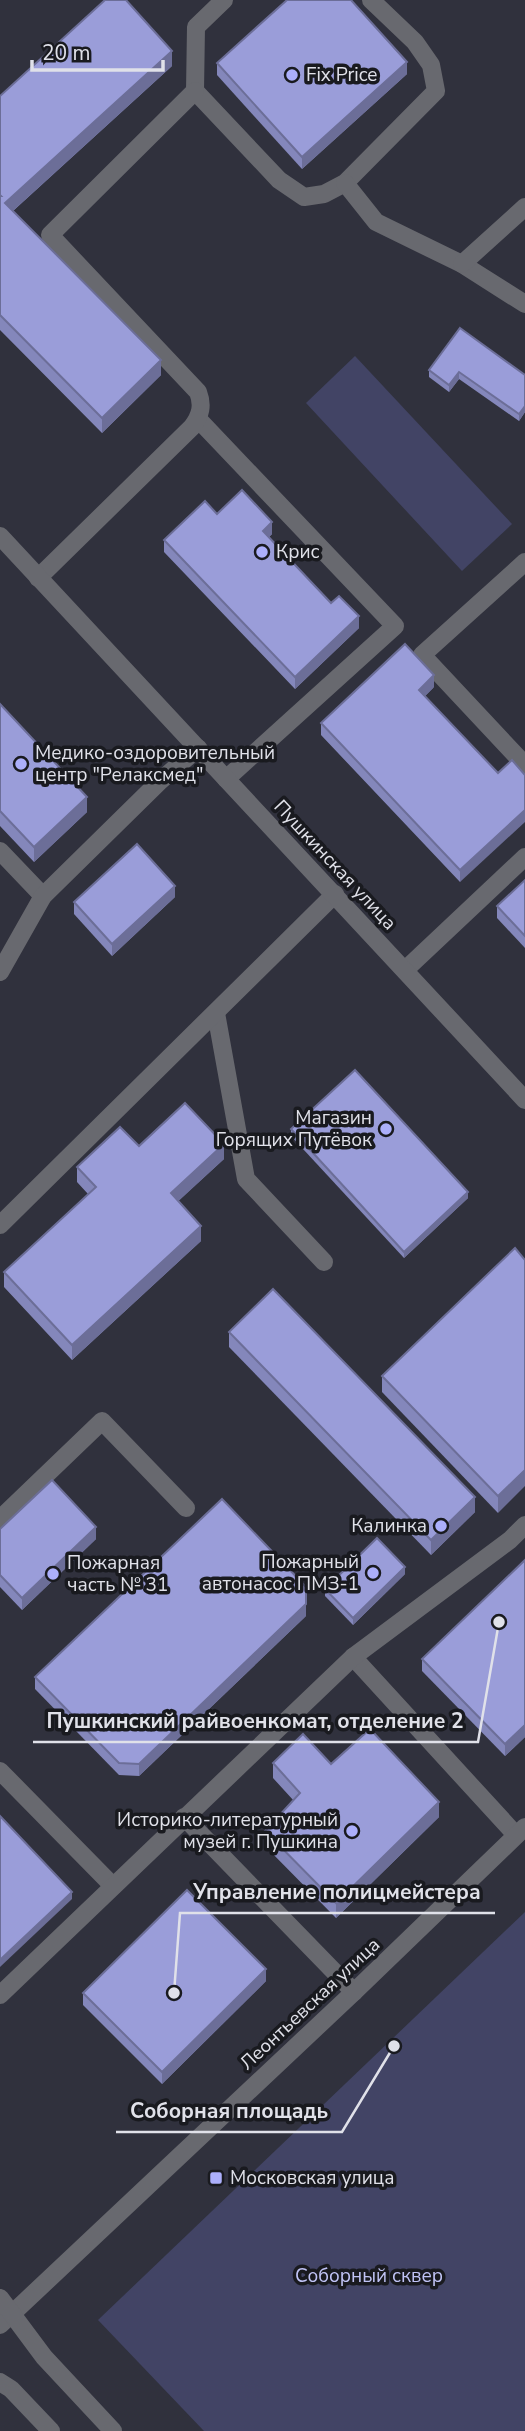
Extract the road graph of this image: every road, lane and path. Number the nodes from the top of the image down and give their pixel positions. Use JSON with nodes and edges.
{"nodes":[{"id":1,"x":223,"y":0,"type":"edge"},
{"id":2,"x":370,"y":0,"type":"edge"},
{"id":3,"x":195,"y":91,"type":"junction"},
{"id":4,"x":345,"y":183,"type":"junction"},
{"id":5,"x":525,"y":207,"type":"edge"},
{"id":6,"x":462,"y":264,"type":"junction"},
{"id":7,"x":525,"y":304,"type":"edge"},
{"id":8,"x":198,"y":419,"type":"junction"},
{"id":9,"x":0,"y":536,"type":"edge"},
{"id":10,"x":525,"y":562,"type":"edge"},
{"id":11,"x":38,"y":578,"type":"junction"},
{"id":12,"x":198,"y":748,"type":"junction"},
{"id":13,"x":525,"y":765,"type":"edge"},
{"id":14,"x":226,"y":779,"type":"junction"},
{"id":15,"x":0,"y":851,"type":"edge"},
{"id":16,"x":525,"y":857,"type":"edge"},
{"id":17,"x":335,"y":894,"type":"junction"},
{"id":18,"x":43,"y":896,"type":"junction"},
{"id":19,"x":405,"y":970,"type":"junction"},
{"id":20,"x":0,"y":972,"type":"edge"},
{"id":21,"x":216,"y":1013,"type":"junction"},
{"id":22,"x":525,"y":1100,"type":"edge"},
{"id":23,"x":1,"y":1222,"type":"edge"},
{"id":24,"x":324,"y":1262,"type":"dead end"},
{"id":25,"x":186,"y":1508,"type":"dead end"},
{"id":26,"x":0,"y":1519,"type":"edge"},
{"id":27,"x":525,"y":1525,"type":"edge"},
{"id":28,"x":353,"y":1657,"type":"junction"},
{"id":29,"x":0,"y":1771,"type":"edge"},
{"id":30,"x":184,"y":1817,"type":"junction"},
{"id":31,"x":520,"y":1831,"type":"edge"},
{"id":32,"x":113,"y":1886,"type":"junction"},
{"id":33,"x":354,"y":1992,"type":"junction"},
{"id":34,"x":0,"y":1995,"type":"edge"},
{"id":35,"x":0,"y":2298,"type":"edge"},
{"id":36,"x":6,"y":2319,"type":"edge"},
{"id":37,"x":0,"y":2382,"type":"edge"},
{"id":38,"x":51,"y":2431,"type":"edge"},
{"id":39,"x":113,"y":2431,"type":"edge"}],
"edges":[{"from":1,"to":3,"type":"street"},
{"from":2,"to":4,"type":"street"},
{"from":3,"to":4,"type":"street"},
{"from":3,"to":8,"type":"street"},
{"from":4,"to":6,"type":"street"},
{"from":5,"to":6,"type":"street"},
{"from":6,"to":7,"type":"street"},
{"from":8,"to":11,"type":"street"},
{"from":8,"to":14,"type":"street"},
{"from":9,"to":11,"type":"street","name":"Пушкинская улица"},
{"from":10,"to":13,"type":"street"},
{"from":11,"to":12,"type":"street","name":"Пушкинская улица"},
{"from":12,"to":14,"type":"street","name":"Пушкинская улица"},
{"from":12,"to":18,"type":"street"},
{"from":14,"to":17,"type":"street","name":"Пушкинская улица"},
{"from":15,"to":18,"type":"street"},
{"from":16,"to":19,"type":"street"},
{"from":17,"to":19,"type":"street","name":"Пушкинская улица"},
{"from":17,"to":21,"type":"street"},
{"from":18,"to":20,"type":"street"},
{"from":19,"to":22,"type":"street","name":"Пушкинская улица"},
{"from":21,"to":23,"type":"street"},
{"from":21,"to":24,"type":"street"},
{"from":25,"to":26,"type":"street"},
{"from":27,"to":28,"type":"street"},
{"from":28,"to":30,"type":"street"},
{"from":28,"to":31,"type":"street"},
{"from":29,"to":32,"type":"street"},
{"from":30,"to":32,"type":"street"},
{"from":30,"to":33,"type":"street"},
{"from":31,"to":33,"type":"street","name":"Леонтьевская улица"},
{"from":32,"to":34,"type":"street"},
{"from":33,"to":36,"type":"street","name":"Леонтьевская улица"},
{"from":35,"to":36,"type":"street"},
{"from":36,"to":39,"type":"street"},
{"from":37,"to":38,"type":"street"}]}
